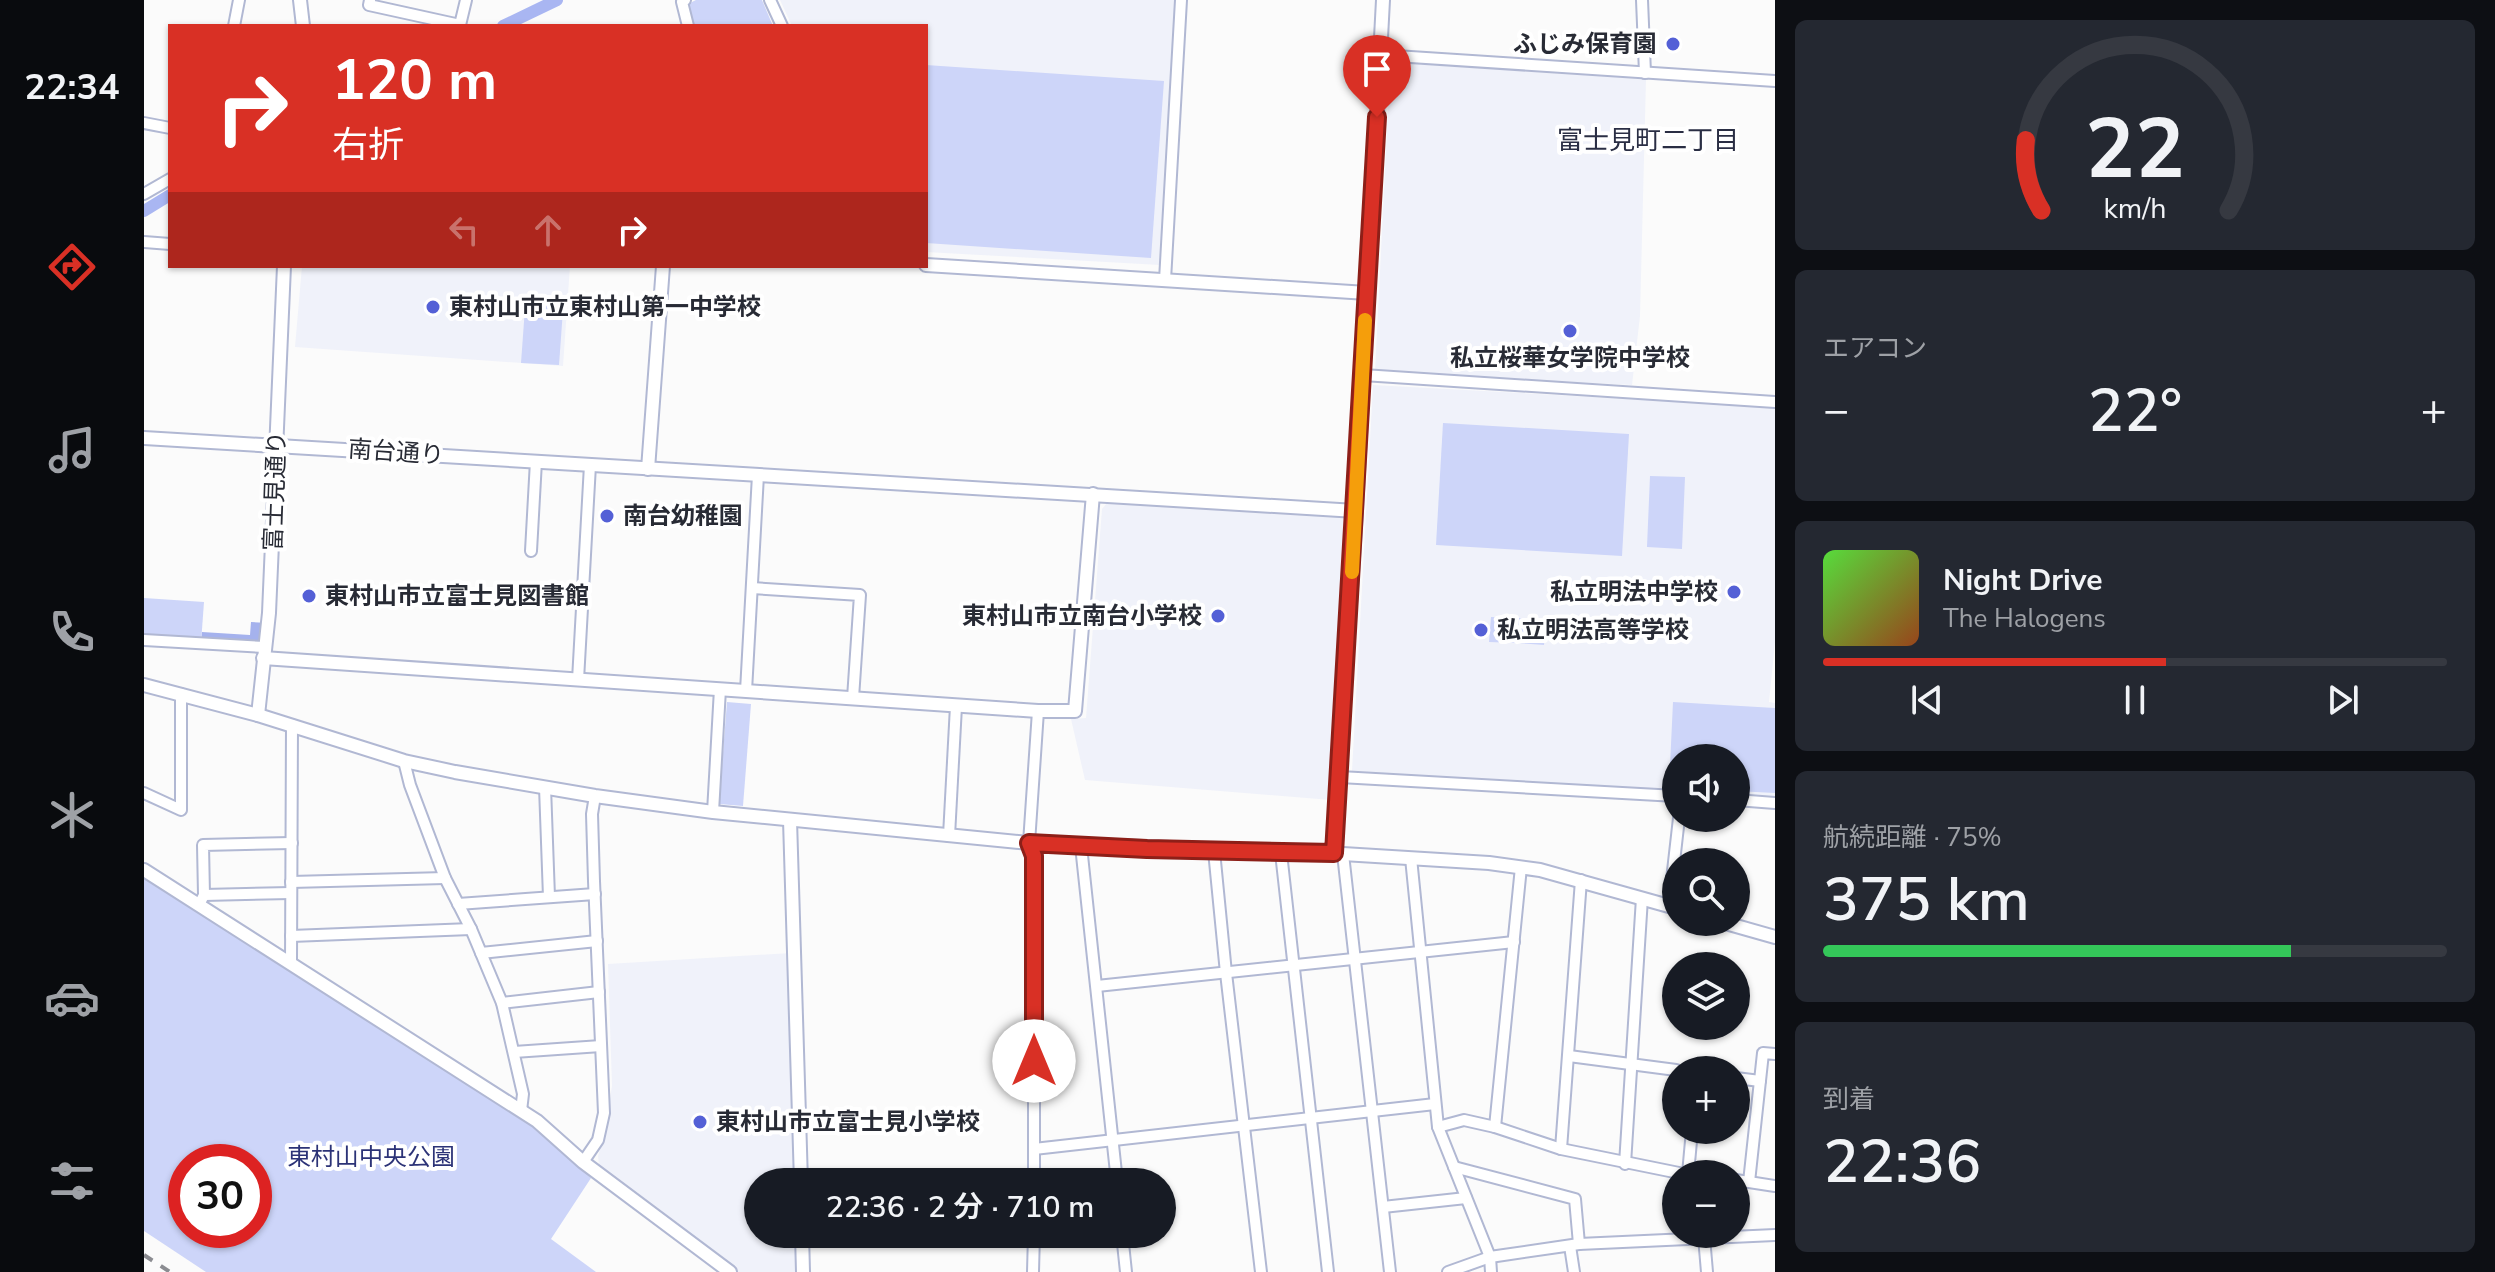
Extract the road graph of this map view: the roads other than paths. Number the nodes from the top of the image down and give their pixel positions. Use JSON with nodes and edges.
{"nodes":[{"id":1,"x":239,"y":0,"type":"edge"},
{"id":2,"x":300,"y":0,"type":"edge"},
{"id":3,"x":370,"y":0,"type":"edge"},
{"id":4,"x":466,"y":0,"type":"edge"},
{"id":5,"x":685,"y":0,"type":"edge"},
{"id":6,"x":770,"y":0,"type":"edge"},
{"id":7,"x":1181,"y":0,"type":"edge"},
{"id":8,"x":1383,"y":0,"type":"edge"},
{"id":9,"x":1642,"y":0,"type":"edge"},
{"id":10,"x":234,"y":24,"type":"edge"},
{"id":11,"x":303,"y":24,"type":"edge"},
{"id":12,"x":455,"y":24,"type":"edge"},
{"id":13,"x":460,"y":24,"type":"edge"},
{"id":14,"x":688,"y":24,"type":"edge"},
{"id":15,"x":781,"y":24,"type":"edge"},
{"id":16,"x":1380,"y":55,"type":"junction"},
{"id":17,"x":1645,"y":73,"type":"junction"},
{"id":18,"x":1775,"y":81,"type":"edge"},
{"id":19,"x":144,"y":123,"type":"edge"},
{"id":20,"x":168,"y":128,"type":"edge"},
{"id":21,"x":168,"y":180,"type":"edge"},
{"id":22,"x":144,"y":194,"type":"edge"},
{"id":23,"x":144,"y":242,"type":"edge"},
{"id":24,"x":168,"y":244,"type":"edge"},
{"id":25,"x":928,"y":265,"type":"edge"},
{"id":26,"x":284,"y":268,"type":"edge"},
{"id":27,"x":663,"y":268,"type":"edge"},
{"id":28,"x":1165,"y":280,"type":"junction"},
{"id":29,"x":1367,"y":293,"type":"junction"},
{"id":30,"x":1363,"y":375,"type":"junction"},
{"id":31,"x":1775,"y":402,"type":"edge"},
{"id":32,"x":144,"y":438,"type":"edge"},
{"id":33,"x":276,"y":444,"type":"junction"},
{"id":34,"x":536,"y":461,"type":"junction"},
{"id":35,"x":590,"y":465,"type":"junction"},
{"id":36,"x":648,"y":469,"type":"junction"},
{"id":37,"x":758,"y":475,"type":"junction"},
{"id":38,"x":1093,"y":494,"type":"junction"},
{"id":39,"x":1356,"y":511,"type":"junction"},
{"id":40,"x":531,"y":551,"type":"dead end"},
{"id":41,"x":752,"y":588,"type":"junction"},
{"id":42,"x":144,"y":640,"type":"edge"},
{"id":43,"x":264,"y":653,"type":"junction"},
{"id":44,"x":578,"y":680,"type":"junction"},
{"id":45,"x":144,"y":685,"type":"edge"},
{"id":46,"x":720,"y":689,"type":"junction"},
{"id":47,"x":746,"y":691,"type":"junction"},
{"id":48,"x":181,"y":694,"type":"junction"},
{"id":49,"x":853,"y":698,"type":"junction"},
{"id":50,"x":956,"y":706,"type":"junction"},
{"id":51,"x":1038,"y":711,"type":"junction"},
{"id":52,"x":258,"y":715,"type":"junction"},
{"id":53,"x":292,"y":725,"type":"junction"},
{"id":54,"x":404,"y":761,"type":"junction"},
{"id":55,"x":1340,"y":777,"type":"junction"},
{"id":56,"x":545,"y":787,"type":"junction"},
{"id":57,"x":144,"y":793,"type":"edge"},
{"id":58,"x":1662,"y":795,"type":"edge"},
{"id":59,"x":595,"y":796,"type":"junction"},
{"id":60,"x":1750,"y":801,"type":"edge"},
{"id":61,"x":1775,"y":803,"type":"edge"},
{"id":62,"x":713,"y":812,"type":"junction"},
{"id":63,"x":790,"y":820,"type":"junction"},
{"id":64,"x":949,"y":836,"type":"junction"},
{"id":65,"x":292,"y":843,"type":"junction"},
{"id":66,"x":1029,"y":843,"type":"junction"},
{"id":67,"x":1081,"y":846,"type":"junction"},
{"id":68,"x":1214,"y":851,"type":"junction"},
{"id":69,"x":1281,"y":853,"type":"junction"},
{"id":70,"x":1339,"y":854,"type":"junction"},
{"id":71,"x":1411,"y":858,"type":"junction"},
{"id":72,"x":1521,"y":867,"type":"junction"},
{"id":73,"x":144,"y":870,"type":"edge"},
{"id":74,"x":445,"y":878,"type":"junction"},
{"id":75,"x":1581,"y":880,"type":"junction"},
{"id":76,"x":291,"y":888,"type":"junction"},
{"id":77,"x":595,"y":894,"type":"junction"},
{"id":78,"x":549,"y":897,"type":"junction"},
{"id":79,"x":1642,"y":898,"type":"junction"},
{"id":80,"x":201,"y":900,"type":"junction"},
{"id":81,"x":458,"y":904,"type":"junction"},
{"id":82,"x":1662,"y":904,"type":"edge"},
{"id":83,"x":471,"y":929,"type":"junction"},
{"id":84,"x":1750,"y":930,"type":"edge"},
{"id":85,"x":291,"y":936,"type":"junction"},
{"id":86,"x":1775,"y":937,"type":"edge"},
{"id":87,"x":597,"y":941,"type":"junction"},
{"id":88,"x":1514,"y":942,"type":"junction"},
{"id":89,"x":1420,"y":952,"type":"junction"},
{"id":90,"x":481,"y":953,"type":"junction"},
{"id":91,"x":1355,"y":959,"type":"junction"},
{"id":92,"x":291,"y":963,"type":"junction"},
{"id":93,"x":1294,"y":965,"type":"junction"},
{"id":94,"x":1226,"y":973,"type":"junction"},
{"id":95,"x":1097,"y":986,"type":"junction"},
{"id":96,"x":599,"y":992,"type":"junction"},
{"id":97,"x":502,"y":1003,"type":"junction"},
{"id":98,"x":601,"y":1046,"type":"junction"},
{"id":99,"x":514,"y":1052,"type":"junction"},
{"id":100,"x":1775,"y":1054,"type":"edge"},
{"id":101,"x":1569,"y":1056,"type":"junction"},
{"id":102,"x":1633,"y":1064,"type":"junction"},
{"id":103,"x":1662,"y":1068,"type":"edge"},
{"id":104,"x":1750,"y":1080,"type":"edge"},
{"id":105,"x":1760,"y":1081,"type":"junction"},
{"id":106,"x":1435,"y":1104,"type":"junction"},
{"id":107,"x":521,"y":1111,"type":"junction"},
{"id":108,"x":1372,"y":1111,"type":"junction"},
{"id":109,"x":1311,"y":1117,"type":"junction"},
{"id":110,"x":1243,"y":1126,"type":"junction"},
{"id":111,"x":1438,"y":1127,"type":"junction"},
{"id":112,"x":1495,"y":1127,"type":"junction"},
{"id":113,"x":1112,"y":1139,"type":"junction"},
{"id":114,"x":1034,"y":1149,"type":"junction"},
{"id":115,"x":1561,"y":1149,"type":"junction"},
{"id":116,"x":583,"y":1162,"type":"junction"},
{"id":117,"x":1625,"y":1164,"type":"junction"},
{"id":118,"x":1454,"y":1167,"type":"junction"},
{"id":119,"x":801,"y":1168,"type":"edge"},
{"id":120,"x":1034,"y":1168,"type":"edge"},
{"id":121,"x":1115,"y":1168,"type":"edge"},
{"id":122,"x":1662,"y":1170,"type":"edge"},
{"id":123,"x":1750,"y":1173,"type":"edge"},
{"id":124,"x":1750,"y":1182,"type":"edge"},
{"id":125,"x":1775,"y":1186,"type":"edge"},
{"id":126,"x":1466,"y":1198,"type":"junction"},
{"id":127,"x":1383,"y":1207,"type":"junction"},
{"id":128,"x":1775,"y":1235,"type":"edge"},
{"id":129,"x":1750,"y":1236,"type":"edge"},
{"id":130,"x":1662,"y":1240,"type":"edge"},
{"id":131,"x":1575,"y":1245,"type":"junction"},
{"id":132,"x":802,"y":1248,"type":"edge"},
{"id":133,"x":1034,"y":1248,"type":"edge"},
{"id":134,"x":1123,"y":1248,"type":"edge"},
{"id":135,"x":1705,"y":1248,"type":"edge"},
{"id":136,"x":1490,"y":1257,"type":"junction"},
{"id":137,"x":730,"y":1272,"type":"edge"},
{"id":138,"x":803,"y":1272,"type":"edge"},
{"id":139,"x":1033,"y":1272,"type":"edge"},
{"id":140,"x":1126,"y":1272,"type":"edge"},
{"id":141,"x":1261,"y":1272,"type":"edge"},
{"id":142,"x":1328,"y":1272,"type":"edge"},
{"id":143,"x":1390,"y":1272,"type":"edge"},
{"id":144,"x":1448,"y":1272,"type":"edge"},
{"id":145,"x":1491,"y":1272,"type":"edge"},
{"id":146,"x":1574,"y":1272,"type":"edge"},
{"id":147,"x":1707,"y":1272,"type":"edge"}],
"edges":[{"from":1,"to":10,"type":"street"},
{"from":2,"to":11,"type":"street"},
{"from":3,"to":12,"type":"street"},
{"from":4,"to":13,"type":"street"},
{"from":5,"to":14,"type":"street"},
{"from":6,"to":15,"type":"street"},
{"from":7,"to":28,"type":"street"},
{"from":8,"to":16,"type":"street"},
{"from":9,"to":17,"type":"street"},
{"from":16,"to":17,"type":"street"},
{"from":16,"to":29,"type":"street"},
{"from":17,"to":18,"type":"street"},
{"from":19,"to":20,"type":"street"},
{"from":21,"to":22,"type":"street"},
{"from":23,"to":24,"type":"street"},
{"from":25,"to":28,"type":"street"},
{"from":26,"to":33,"type":"street","name":"富士見通り"},
{"from":27,"to":36,"type":"street"},
{"from":28,"to":29,"type":"street"},
{"from":29,"to":30,"type":"street"},
{"from":30,"to":31,"type":"street"},
{"from":30,"to":39,"type":"street"},
{"from":32,"to":33,"type":"street","name":"南台通り"},
{"from":33,"to":34,"type":"street","name":"南台通り"},
{"from":33,"to":43,"type":"street","name":"富士見通り"},
{"from":34,"to":35,"type":"street","name":"南台通り"},
{"from":34,"to":40,"type":"street"},
{"from":35,"to":36,"type":"street","name":"南台通り"},
{"from":35,"to":44,"type":"street"},
{"from":36,"to":37,"type":"street","name":"南台通り"},
{"from":37,"to":38,"type":"street","name":"南台通り"},
{"from":37,"to":41,"type":"street"},
{"from":38,"to":39,"type":"street","name":"南台通り"},
{"from":38,"to":51,"type":"street"},
{"from":39,"to":55,"type":"street"},
{"from":41,"to":47,"type":"street"},
{"from":41,"to":49,"type":"street"},
{"from":42,"to":43,"type":"street"},
{"from":43,"to":44,"type":"street"},
{"from":43,"to":52,"type":"street","name":"富士見通り"},
{"from":44,"to":46,"type":"street"},
{"from":45,"to":48,"type":"street"},
{"from":46,"to":47,"type":"street"},
{"from":46,"to":62,"type":"street"},
{"from":47,"to":49,"type":"street"},
{"from":48,"to":52,"type":"street"},
{"from":48,"to":57,"type":"street"},
{"from":49,"to":50,"type":"street"},
{"from":50,"to":51,"type":"street"},
{"from":50,"to":64,"type":"street"},
{"from":51,"to":66,"type":"street"},
{"from":52,"to":53,"type":"street"},
{"from":53,"to":54,"type":"street"},
{"from":53,"to":65,"type":"street"},
{"from":54,"to":56,"type":"street"},
{"from":54,"to":74,"type":"street"},
{"from":55,"to":58,"type":"street"},
{"from":55,"to":70,"type":"street"},
{"from":56,"to":59,"type":"street"},
{"from":56,"to":78,"type":"street"},
{"from":59,"to":62,"type":"street"},
{"from":59,"to":77,"type":"street"},
{"from":60,"to":61,"type":"street"},
{"from":62,"to":63,"type":"street"},
{"from":63,"to":64,"type":"street"},
{"from":63,"to":119,"type":"street"},
{"from":64,"to":66,"type":"street"},
{"from":65,"to":76,"type":"street"},
{"from":65,"to":80,"type":"street"},
{"from":66,"to":67,"type":"street"},
{"from":66,"to":114,"type":"street"},
{"from":67,"to":68,"type":"street"},
{"from":67,"to":95,"type":"street"},
{"from":68,"to":69,"type":"street"},
{"from":68,"to":94,"type":"street"},
{"from":69,"to":70,"type":"street"},
{"from":69,"to":93,"type":"street"},
{"from":70,"to":71,"type":"street"},
{"from":70,"to":91,"type":"street"},
{"from":71,"to":72,"type":"street"},
{"from":71,"to":89,"type":"street"},
{"from":72,"to":75,"type":"street"},
{"from":72,"to":88,"type":"street"},
{"from":73,"to":80,"type":"street"},
{"from":74,"to":76,"type":"street"},
{"from":74,"to":81,"type":"street"},
{"from":75,"to":79,"type":"street"},
{"from":75,"to":101,"type":"street"},
{"from":76,"to":80,"type":"street"},
{"from":76,"to":85,"type":"street"},
{"from":77,"to":78,"type":"street"},
{"from":77,"to":87,"type":"street"},
{"from":78,"to":81,"type":"street"},
{"from":79,"to":82,"type":"street"},
{"from":79,"to":102,"type":"street"},
{"from":80,"to":92,"type":"street"},
{"from":81,"to":83,"type":"street"},
{"from":83,"to":85,"type":"street"},
{"from":83,"to":90,"type":"street"},
{"from":84,"to":86,"type":"street"},
{"from":85,"to":92,"type":"street"},
{"from":87,"to":90,"type":"street"},
{"from":87,"to":96,"type":"street"},
{"from":88,"to":89,"type":"street"},
{"from":88,"to":112,"type":"street"},
{"from":89,"to":91,"type":"street"},
{"from":89,"to":106,"type":"street"},
{"from":90,"to":97,"type":"street"},
{"from":91,"to":93,"type":"street"},
{"from":91,"to":108,"type":"street"},
{"from":92,"to":107,"type":"street"},
{"from":93,"to":94,"type":"street"},
{"from":93,"to":109,"type":"street"},
{"from":94,"to":95,"type":"street"},
{"from":94,"to":110,"type":"street"},
{"from":95,"to":113,"type":"street"},
{"from":96,"to":97,"type":"street"},
{"from":96,"to":98,"type":"street"},
{"from":97,"to":99,"type":"street"},
{"from":98,"to":99,"type":"street"},
{"from":98,"to":116,"type":"street"},
{"from":99,"to":107,"type":"street"},
{"from":100,"to":105,"type":"street"},
{"from":101,"to":102,"type":"street"},
{"from":101,"to":115,"type":"street"},
{"from":102,"to":103,"type":"street"},
{"from":102,"to":117,"type":"street"},
{"from":104,"to":105,"type":"street"},
{"from":105,"to":123,"type":"street"},
{"from":106,"to":108,"type":"street"},
{"from":106,"to":111,"type":"street"},
{"from":107,"to":116,"type":"street"},
{"from":108,"to":109,"type":"street"},
{"from":108,"to":127,"type":"street"},
{"from":109,"to":110,"type":"street"},
{"from":109,"to":142,"type":"street"},
{"from":110,"to":113,"type":"street"},
{"from":110,"to":141,"type":"street"},
{"from":111,"to":112,"type":"street"},
{"from":111,"to":118,"type":"street"},
{"from":112,"to":115,"type":"street"},
{"from":113,"to":114,"type":"street"},
{"from":113,"to":121,"type":"street"},
{"from":114,"to":120,"type":"street"},
{"from":115,"to":117,"type":"street"},
{"from":116,"to":137,"type":"street"},
{"from":117,"to":122,"type":"street"},
{"from":118,"to":126,"type":"street"},
{"from":118,"to":131,"type":"street"},
{"from":124,"to":125,"type":"street"},
{"from":126,"to":127,"type":"street"},
{"from":126,"to":136,"type":"street"},
{"from":127,"to":143,"type":"street"},
{"from":128,"to":129,"type":"street"},
{"from":130,"to":131,"type":"street"},
{"from":131,"to":136,"type":"street"},
{"from":131,"to":146,"type":"street"},
{"from":132,"to":138,"type":"street"},
{"from":133,"to":139,"type":"street"},
{"from":134,"to":140,"type":"street"},
{"from":135,"to":147,"type":"street"},
{"from":136,"to":144,"type":"street"},
{"from":136,"to":145,"type":"street"}]}
